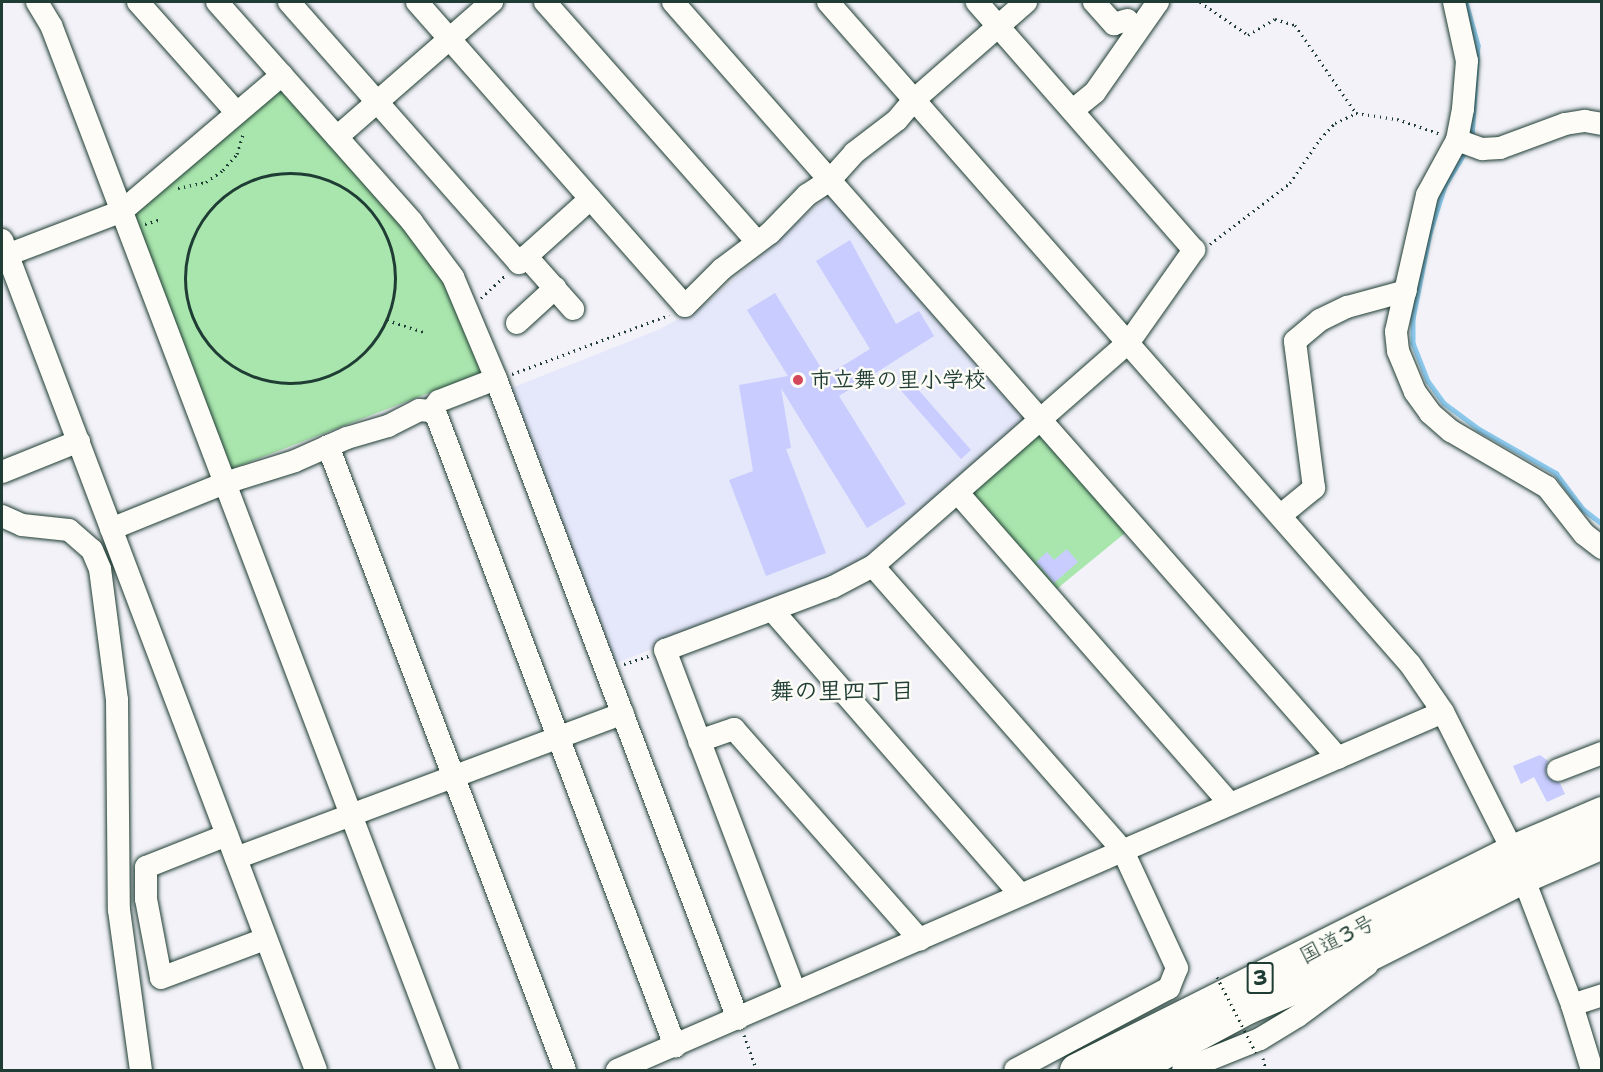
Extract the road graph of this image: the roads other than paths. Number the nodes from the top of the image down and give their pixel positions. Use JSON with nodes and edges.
{"nodes":[{"id":1,"x":37,"y":2,"type":"edge"},
{"id":2,"x":138,"y":2,"type":"edge"},
{"id":3,"x":217,"y":2,"type":"edge"},
{"id":4,"x":289,"y":2,"type":"edge"},
{"id":5,"x":417,"y":2,"type":"edge"},
{"id":6,"x":492,"y":2,"type":"edge"},
{"id":7,"x":545,"y":2,"type":"edge"},
{"id":8,"x":673,"y":2,"type":"edge"},
{"id":9,"x":828,"y":2,"type":"edge"},
{"id":10,"x":977,"y":2,"type":"edge"},
{"id":11,"x":1026,"y":2,"type":"edge"},
{"id":12,"x":1094,"y":2,"type":"edge"},
{"id":13,"x":1158,"y":2,"type":"edge"},
{"id":14,"x":1454,"y":2,"type":"edge"},
{"id":15,"x":1127,"y":20,"type":"dead end"},
{"id":16,"x":998,"y":26,"type":"junction"},
{"id":17,"x":449,"y":39,"type":"junction"},
{"id":18,"x":282,"y":75,"type":"junction"},
{"id":19,"x":914,"y":99,"type":"junction"},
{"id":20,"x":378,"y":103,"type":"junction"},
{"id":21,"x":1073,"y":110,"type":"junction"},
{"id":22,"x":235,"y":111,"type":"junction"},
{"id":23,"x":1602,"y":124,"type":"edge"},
{"id":24,"x":337,"y":137,"type":"junction"},
{"id":25,"x":1457,"y":140,"type":"junction"},
{"id":26,"x":830,"y":180,"type":"junction"},
{"id":27,"x":590,"y":199,"type":"junction"},
{"id":28,"x":122,"y":211,"type":"junction"},
{"id":29,"x":757,"y":242,"type":"junction"},
{"id":30,"x":4,"y":248,"type":"edge"},
{"id":31,"x":523,"y":259,"type":"junction"},
{"id":32,"x":555,"y":288,"type":"junction"},
{"id":33,"x":1406,"y":291,"type":"junction"},
{"id":34,"x":573,"y":309,"type":"dead end"},
{"id":35,"x":517,"y":323,"type":"dead end"},
{"id":36,"x":1129,"y":342,"type":"junction"},
{"id":37,"x":496,"y":379,"type":"junction"},
{"id":38,"x":430,"y":411,"type":"junction"},
{"id":39,"x":1041,"y":419,"type":"junction"},
{"id":40,"x":79,"y":441,"type":"junction"},
{"id":41,"x":328,"y":446,"type":"junction"},
{"id":42,"x":2,"y":472,"type":"edge"},
{"id":43,"x":225,"y":483,"type":"junction"},
{"id":44,"x":958,"y":493,"type":"junction"},
{"id":45,"x":1281,"y":515,"type":"junction"},
{"id":46,"x":2,"y":516,"type":"edge"},
{"id":47,"x":111,"y":529,"type":"junction"},
{"id":48,"x":1602,"y":548,"type":"edge"},
{"id":49,"x":873,"y":566,"type":"junction"},
{"id":50,"x":772,"y":611,"type":"junction"},
{"id":51,"x":1443,"y":712,"type":"junction"},
{"id":52,"x":623,"y":713,"type":"junction"},
{"id":53,"x":558,"y":736,"type":"junction"},
{"id":54,"x":699,"y":741,"type":"junction"},
{"id":55,"x":1602,"y":753,"type":"edge"},
{"id":56,"x":1338,"y":758,"type":"junction"},
{"id":57,"x":1558,"y":770,"type":"dead end"},
{"id":58,"x":454,"y":776,"type":"junction"},
{"id":59,"x":1230,"y":804,"type":"junction"},
{"id":60,"x":1602,"y":813,"type":"edge"},
{"id":61,"x":351,"y":815,"type":"junction"},
{"id":62,"x":227,"y":835,"type":"junction"},
{"id":63,"x":1602,"y":842,"type":"edge"},
{"id":64,"x":1123,"y":851,"type":"junction"},
{"id":65,"x":236,"y":858,"type":"junction"},
{"id":66,"x":1519,"y":863,"type":"junction"},
{"id":67,"x":1020,"y":894,"type":"junction"},
{"id":68,"x":265,"y":939,"type":"junction"},
{"id":69,"x":1401,"y":939,"type":"junction"},
{"id":70,"x":920,"y":940,"type":"junction"},
{"id":71,"x":795,"y":992,"type":"junction"},
{"id":72,"x":1602,"y":995,"type":"edge"},
{"id":73,"x":1572,"y":1005,"type":"junction"},
{"id":74,"x":738,"y":1019,"type":"junction"},
{"id":75,"x":675,"y":1046,"type":"junction"},
{"id":76,"x":141,"y":1071,"type":"edge"},
{"id":77,"x":316,"y":1071,"type":"edge"},
{"id":78,"x":448,"y":1071,"type":"edge"},
{"id":79,"x":565,"y":1071,"type":"edge"},
{"id":80,"x":617,"y":1071,"type":"edge"},
{"id":81,"x":1015,"y":1071,"type":"edge"},
{"id":82,"x":1076,"y":1071,"type":"edge"},
{"id":83,"x":1130,"y":1071,"type":"edge"},
{"id":84,"x":1183,"y":1071,"type":"edge"},
{"id":85,"x":1593,"y":1071,"type":"edge"}],
"edges":[{"from":1,"to":28,"type":"street"},
{"from":2,"to":22,"type":"street"},
{"from":3,"to":18,"type":"street"},
{"from":4,"to":20,"type":"street"},
{"from":5,"to":17,"type":"street"},
{"from":6,"to":17,"type":"street"},
{"from":7,"to":29,"type":"street"},
{"from":8,"to":26,"type":"street"},
{"from":9,"to":19,"type":"street"},
{"from":10,"to":16,"type":"street"},
{"from":11,"to":16,"type":"street"},
{"from":12,"to":15,"type":"street"},
{"from":13,"to":21,"type":"street"},
{"from":14,"to":25,"type":"street"},
{"from":16,"to":19,"type":"street"},
{"from":16,"to":21,"type":"street"},
{"from":17,"to":20,"type":"street"},
{"from":17,"to":27,"type":"street"},
{"from":18,"to":22,"type":"street"},
{"from":18,"to":24,"type":"street"},
{"from":19,"to":26,"type":"street"},
{"from":19,"to":36,"type":"street"},
{"from":20,"to":24,"type":"street"},
{"from":20,"to":31,"type":"street"},
{"from":21,"to":36,"type":"street"},
{"from":22,"to":28,"type":"street"},
{"from":23,"to":25,"type":"street"},
{"from":24,"to":37,"type":"street"},
{"from":25,"to":33,"type":"street"},
{"from":26,"to":29,"type":"street"},
{"from":26,"to":39,"type":"street"},
{"from":27,"to":29,"type":"street"},
{"from":27,"to":31,"type":"street"},
{"from":28,"to":30,"type":"street"},
{"from":28,"to":43,"type":"street"},
{"from":30,"to":40,"type":"street"},
{"from":31,"to":32,"type":"street"},
{"from":32,"to":34,"type":"street"},
{"from":32,"to":35,"type":"street"},
{"from":33,"to":45,"type":"street"},
{"from":33,"to":48,"type":"street"},
{"from":36,"to":39,"type":"street"},
{"from":36,"to":45,"type":"street"},
{"from":37,"to":38,"type":"street"},
{"from":37,"to":52,"type":"street"},
{"from":38,"to":41,"type":"street"},
{"from":38,"to":53,"type":"street"},
{"from":39,"to":44,"type":"street"},
{"from":39,"to":56,"type":"street"},
{"from":40,"to":42,"type":"street"},
{"from":40,"to":47,"type":"street"},
{"from":41,"to":43,"type":"street"},
{"from":41,"to":58,"type":"street"},
{"from":43,"to":47,"type":"street"},
{"from":43,"to":61,"type":"street"},
{"from":44,"to":49,"type":"street"},
{"from":44,"to":59,"type":"street"},
{"from":45,"to":51,"type":"street"},
{"from":46,"to":76,"type":"street"},
{"from":47,"to":62,"type":"street"},
{"from":49,"to":50,"type":"street"},
{"from":49,"to":64,"type":"street"},
{"from":50,"to":54,"type":"street"},
{"from":50,"to":67,"type":"street"},
{"from":51,"to":56,"type":"street"},
{"from":51,"to":66,"type":"street"},
{"from":52,"to":53,"type":"street"},
{"from":52,"to":74,"type":"street"},
{"from":53,"to":58,"type":"street"},
{"from":53,"to":75,"type":"street"},
{"from":54,"to":70,"type":"street"},
{"from":54,"to":71,"type":"street"},
{"from":55,"to":57,"type":"street"},
{"from":56,"to":59,"type":"street"},
{"from":58,"to":61,"type":"street"},
{"from":58,"to":79,"type":"street"},
{"from":59,"to":64,"type":"street"},
{"from":60,"to":66,"type":"highway","name":"国道3号","number":"3"},
{"from":61,"to":65,"type":"street"},
{"from":61,"to":78,"type":"street"},
{"from":62,"to":65,"type":"street"},
{"from":62,"to":68,"type":"street"},
{"from":63,"to":66,"type":"highway","name":"国道3号","number":"3"},
{"from":64,"to":67,"type":"street"},
{"from":64,"to":81,"type":"street"},
{"from":65,"to":68,"type":"street"},
{"from":66,"to":69,"type":"highway","name":"国道3号","number":"3"},
{"from":66,"to":73,"type":"street"},
{"from":66,"to":82,"type":"highway","name":"国道3号","number":"3"},
{"from":67,"to":70,"type":"street"},
{"from":68,"to":77,"type":"street"},
{"from":69,"to":83,"type":"highway","name":"国道3号","number":"3"},
{"from":69,"to":84,"type":"street"},
{"from":70,"to":71,"type":"street"},
{"from":71,"to":74,"type":"street"},
{"from":72,"to":73,"type":"street"},
{"from":73,"to":85,"type":"street"},
{"from":74,"to":75,"type":"street"},
{"from":75,"to":80,"type":"street"}]}
